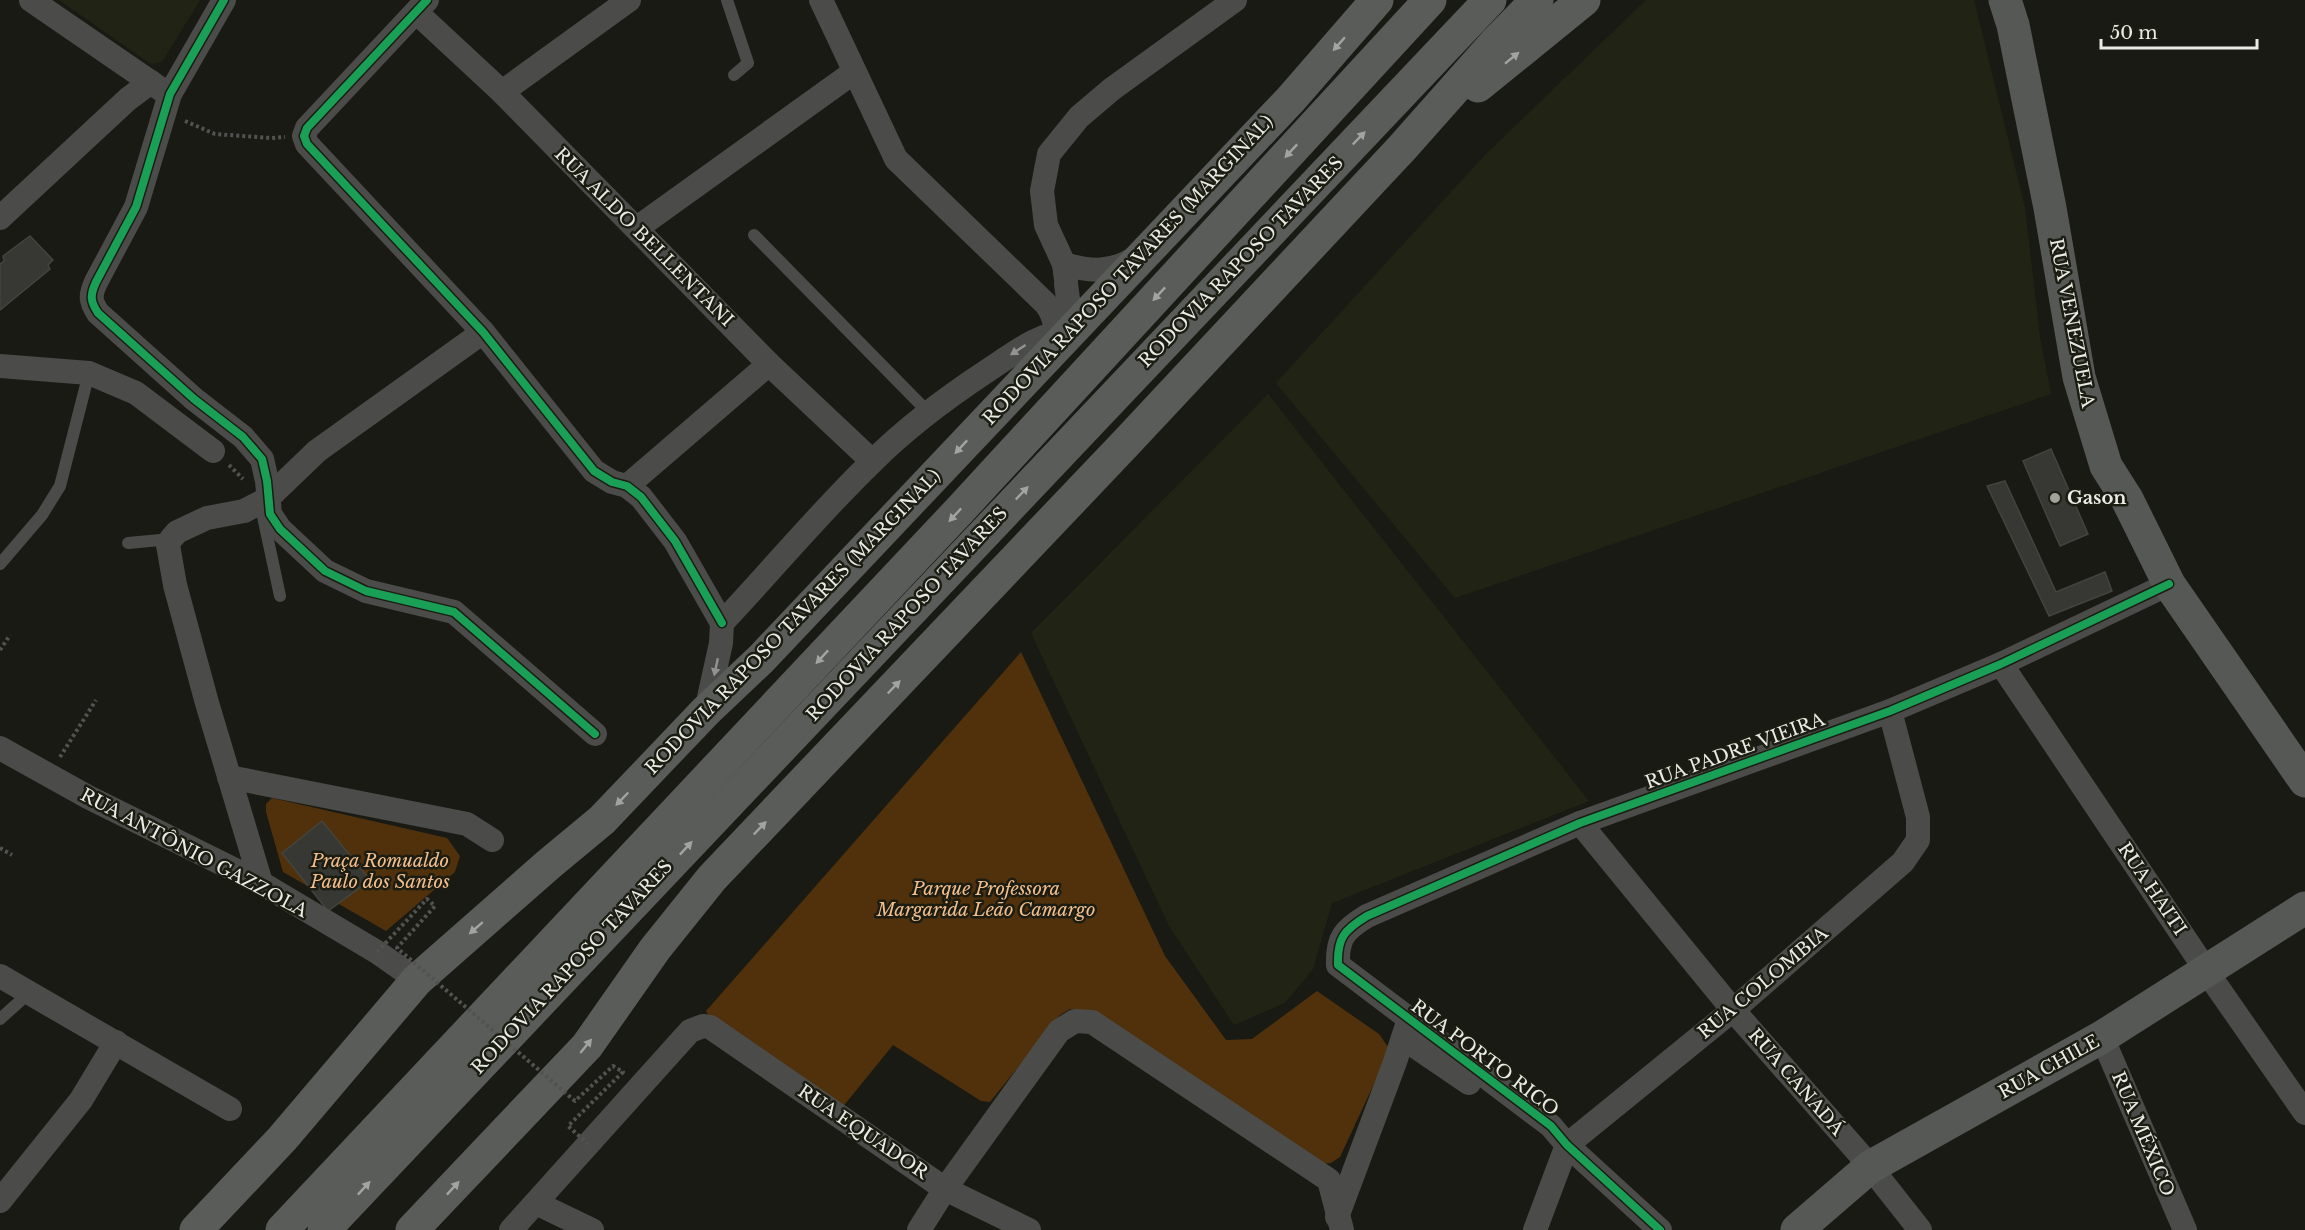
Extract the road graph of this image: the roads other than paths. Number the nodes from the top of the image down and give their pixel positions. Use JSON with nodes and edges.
{"nodes":[{"id":1,"x":31,"y":0,"type":"edge"},
{"id":2,"x":224,"y":0,"type":"edge"},
{"id":3,"x":629,"y":0,"type":"edge"},
{"id":4,"x":727,"y":0,"type":"edge"},
{"id":5,"x":821,"y":0,"type":"edge"},
{"id":6,"x":1235,"y":0,"type":"edge"},
{"id":7,"x":1377,"y":0,"type":"edge"},
{"id":8,"x":1431,"y":0,"type":"edge"},
{"id":9,"x":1490,"y":0,"type":"edge"},
{"id":10,"x":1537,"y":0,"type":"edge"},
{"id":11,"x":1584,"y":0,"type":"edge"},
{"id":12,"x":422,"y":6,"type":"edge"},
{"id":13,"x":2012,"y":8,"type":"edge"},
{"id":14,"x":854,"y":72,"type":"junction"},
{"id":15,"x":734,"y":75,"type":"dead end"},
{"id":16,"x":502,"y":92,"type":"junction"},
{"id":17,"x":162,"y":96,"type":"junction"},
{"id":18,"x":1402,"y":148,"type":"junction"},
{"id":19,"x":0,"y":218,"type":"edge"},
{"id":20,"x":637,"y":228,"type":"junction"},
{"id":21,"x":754,"y":235,"type":"dead end"},
{"id":22,"x":1150,"y":247,"type":"junction"},
{"id":23,"x":1065,"y":274,"type":"junction"},
{"id":24,"x":1046,"y":304,"type":"junction"},
{"id":25,"x":483,"y":332,"type":"junction"},
{"id":26,"x":1061,"y":336,"type":"junction"},
{"id":27,"x":769,"y":364,"type":"junction"},
{"id":28,"x":0,"y":366,"type":"edge"},
{"id":29,"x":89,"y":373,"type":"junction"},
{"id":30,"x":929,"y":413,"type":"junction"},
{"id":31,"x":213,"y":451,"type":"road end"},
{"id":32,"x":872,"y":461,"type":"junction"},
{"id":33,"x":627,"y":486,"type":"junction"},
{"id":34,"x":264,"y":501,"type":"junction"},
{"id":35,"x":171,"y":539,"type":"junction"},
{"id":36,"x":128,"y":543,"type":"dead end"},
{"id":37,"x":0,"y":564,"type":"edge"},
{"id":38,"x":2169,"y":584,"type":"junction"},
{"id":39,"x":280,"y":596,"type":"dead end"},
{"id":40,"x":722,"y":623,"type":"junction"},
{"id":41,"x":2001,"y":664,"type":"junction"},
{"id":42,"x":706,"y":711,"type":"junction"},
{"id":43,"x":1890,"y":711,"type":"junction"},
{"id":44,"x":595,"y":734,"type":"dead end"},
{"id":45,"x":0,"y":748,"type":"edge"},
{"id":46,"x":229,"y":777,"type":"junction"},
{"id":47,"x":2305,"y":781,"type":"edge"},
{"id":48,"x":1580,"y":823,"type":"junction"},
{"id":49,"x":492,"y":840,"type":"dead end"},
{"id":50,"x":261,"y":884,"type":"junction"},
{"id":51,"x":2305,"y":908,"type":"edge"},
{"id":52,"x":1338,"y":965,"type":"joint"},
{"id":53,"x":2206,"y":971,"type":"junction"},
{"id":54,"x":0,"y":975,"type":"edge"},
{"id":55,"x":417,"y":980,"type":"junction"},
{"id":56,"x":28,"y":994,"type":"junction"},
{"id":57,"x":1733,"y":1010,"type":"junction"},
{"id":58,"x":0,"y":1019,"type":"edge"},
{"id":59,"x":1406,"y":1029,"type":"junction"},
{"id":60,"x":2102,"y":1037,"type":"junction"},
{"id":61,"x":116,"y":1042,"type":"junction"},
{"id":62,"x":230,"y":1108,"type":"dead end"},
{"id":63,"x":2305,"y":1113,"type":"edge"},
{"id":64,"x":1567,"y":1145,"type":"junction"},
{"id":65,"x":1870,"y":1167,"type":"junction"},
{"id":66,"x":945,"y":1189,"type":"junction"},
{"id":67,"x":0,"y":1201,"type":"edge"},
{"id":68,"x":536,"y":1203,"type":"junction"},
{"id":69,"x":1337,"y":1225,"type":"edge"},
{"id":70,"x":196,"y":1230,"type":"edge"},
{"id":71,"x":282,"y":1230,"type":"edge"},
{"id":72,"x":324,"y":1230,"type":"edge"},
{"id":73,"x":412,"y":1230,"type":"edge"},
{"id":74,"x":511,"y":1230,"type":"edge"},
{"id":75,"x":592,"y":1230,"type":"edge"},
{"id":76,"x":919,"y":1230,"type":"edge"},
{"id":77,"x":1029,"y":1230,"type":"edge"},
{"id":78,"x":1535,"y":1230,"type":"edge"},
{"id":79,"x":1660,"y":1230,"type":"edge"},
{"id":80,"x":1797,"y":1230,"type":"edge"},
{"id":81,"x":1920,"y":1230,"type":"edge"},
{"id":82,"x":2185,"y":1230,"type":"edge"}],
"edges":[{"from":1,"to":17,"type":"street"},
{"from":2,"to":17,"type":"street"},
{"from":3,"to":16,"type":"street"},
{"from":4,"to":15,"type":"lane"},
{"from":5,"to":14,"type":"street"},
{"from":6,"to":23,"type":"street"},
{"from":7,"to":22,"type":"highway","name":"RODOVIA RAPOSO TAVARES (MARGINAL)","one_way":true},
{"from":8,"to":71,"type":"highway","name":"RODOVIA RAPOSO TAVARES","one_way":true},
{"from":72,"to":9,"type":"highway","name":"RODOVIA RAPOSO TAVARES","one_way":true},
{"from":10,"to":18,"type":"highway"},
{"from":18,"to":11,"type":"highway","one_way":true},
{"from":12,"to":16,"type":"street","name":"RUA ALDO BELLENTANI"},
{"from":12,"to":25,"type":"street"},
{"from":13,"to":38,"type":"main road","name":"RUA VENEZUELA"},
{"from":14,"to":20,"type":"street"},
{"from":14,"to":24,"type":"street"},
{"from":16,"to":20,"type":"street","name":"RUA ALDO BELLENTANI"},
{"from":17,"to":19,"type":"street"},
{"from":17,"to":34,"type":"street"},
{"from":73,"to":18,"type":"highway","one_way":true},
{"from":20,"to":27,"type":"street","name":"RUA ALDO BELLENTANI"},
{"from":21,"to":30,"type":"lane"},
{"from":22,"to":23,"type":"street"},
{"from":22,"to":26,"type":"highway","name":"RODOVIA RAPOSO TAVARES (MARGINAL)"},
{"from":23,"to":24,"type":"street"},
{"from":23,"to":26,"type":"street"},
{"from":24,"to":26,"type":"street"},
{"from":25,"to":33,"type":"street"},
{"from":25,"to":34,"type":"street"},
{"from":26,"to":30,"type":"street","one_way":true},
{"from":26,"to":42,"type":"highway","name":"RODOVIA RAPOSO TAVARES (MARGINAL)","one_way":true},
{"from":27,"to":32,"type":"street","name":"RUA ALDO BELLENTANI"},
{"from":27,"to":33,"type":"street"},
{"from":28,"to":29,"type":"street"},
{"from":29,"to":31,"type":"street"},
{"from":29,"to":37,"type":"lane"},
{"from":30,"to":32,"type":"street"},
{"from":32,"to":40,"type":"street"},
{"from":33,"to":40,"type":"street"},
{"from":34,"to":35,"type":"street"},
{"from":34,"to":39,"type":"lane"},
{"from":34,"to":44,"type":"street"},
{"from":35,"to":36,"type":"lane"},
{"from":35,"to":46,"type":"street"},
{"from":38,"to":41,"type":"street","name":"RUA PADRE VIEIRA"},
{"from":38,"to":47,"type":"main road","name":"RUA VENEZUELA"},
{"from":40,"to":42,"type":"street","one_way":true},
{"from":41,"to":43,"type":"street","name":"RUA PADRE VIEIRA"},
{"from":41,"to":53,"type":"street","name":"RUA HAITI"},
{"from":42,"to":55,"type":"highway","name":"RODOVIA RAPOSO TAVARES (MARGINAL)","one_way":true},
{"from":43,"to":48,"type":"street","name":"RUA PADRE VIEIRA"},
{"from":43,"to":57,"type":"street","name":"RUA COLOMBIA"},
{"from":45,"to":50,"type":"street","name":"RUA ANTÔNIO GAZZOLA"},
{"from":46,"to":49,"type":"street"},
{"from":46,"to":50,"type":"street"},
{"from":48,"to":52,"type":"street","name":"RUA PADRE VIEIRA"},
{"from":48,"to":57,"type":"street","name":"RUA CANADÁ"},
{"from":50,"to":55,"type":"street","name":"RUA ANTÔNIO GAZZOLA"},
{"from":51,"to":53,"type":"main road","name":"RUA CHILE"},
{"from":52,"to":59,"type":"street","name":"RUA PORTO RICO"},
{"from":53,"to":60,"type":"main road","name":"RUA CHILE"},
{"from":53,"to":63,"type":"street","name":"RUA HAITI"},
{"from":54,"to":56,"type":"street"},
{"from":55,"to":70,"type":"highway","name":"RODOVIA RAPOSO TAVARES (MARGINAL)"},
{"from":56,"to":58,"type":"lane"},
{"from":56,"to":61,"type":"street"},
{"from":57,"to":64,"type":"street","name":"RUA COLOMBIA"},
{"from":57,"to":65,"type":"street","name":"RUA CANADÁ"},
{"from":59,"to":64,"type":"street","name":"RUA PORTO RICO"},
{"from":59,"to":69,"type":"street"},
{"from":60,"to":65,"type":"main road","name":"RUA CHILE"},
{"from":60,"to":82,"type":"street","name":"RUA MÉXICO"},
{"from":61,"to":62,"type":"street"},
{"from":61,"to":67,"type":"street"},
{"from":64,"to":78,"type":"street"},
{"from":64,"to":79,"type":"street","name":"RUA PORTO RICO"},
{"from":65,"to":80,"type":"main road","name":"RUA CHILE"},
{"from":65,"to":81,"type":"street","name":"RUA CANADÁ"},
{"from":66,"to":68,"type":"street","name":"RUA EQUADOR"},
{"from":66,"to":69,"type":"street"},
{"from":66,"to":76,"type":"street"},
{"from":66,"to":77,"type":"street","name":"RUA EQUADOR"},
{"from":68,"to":74,"type":"street"},
{"from":68,"to":75,"type":"street"}]}
